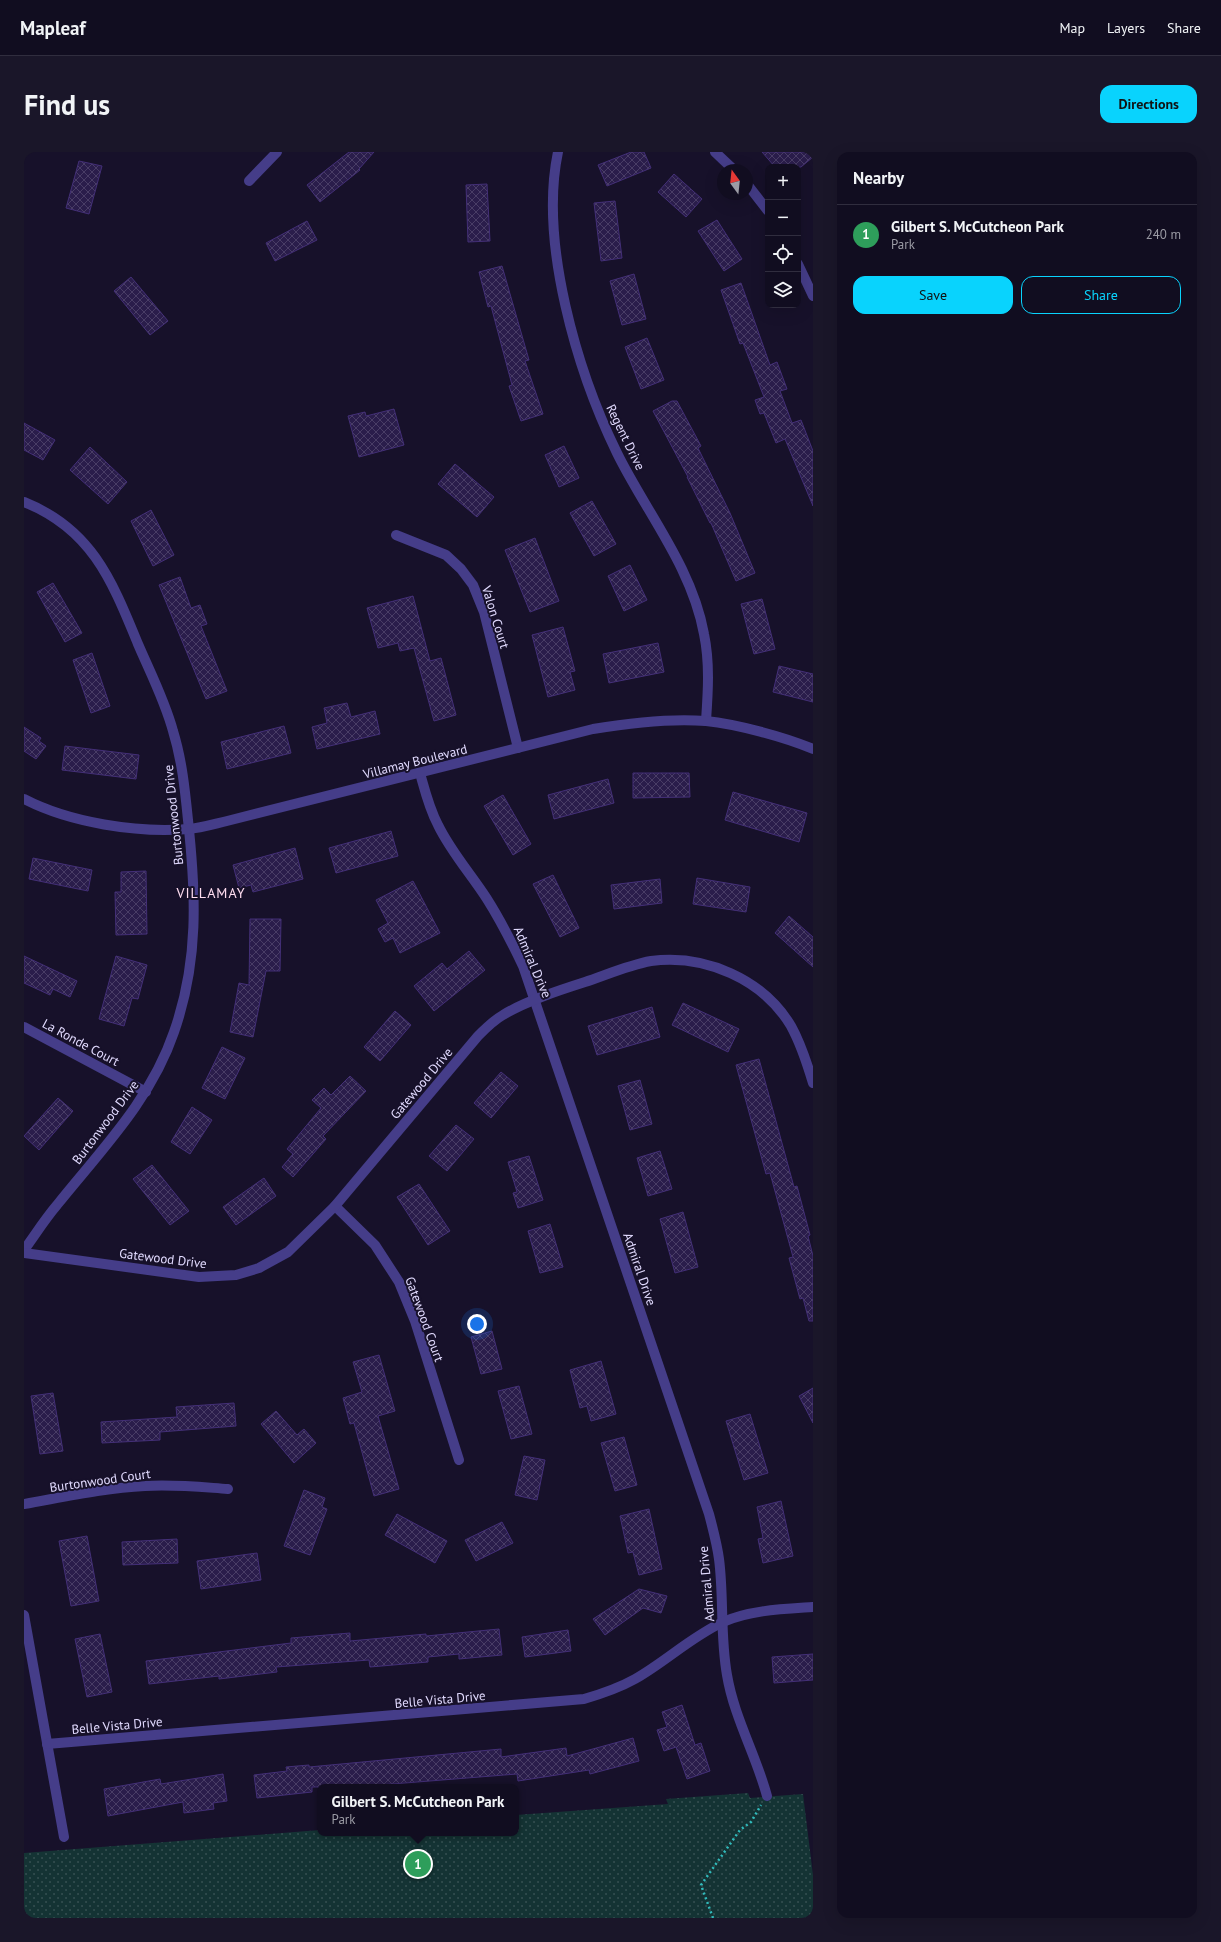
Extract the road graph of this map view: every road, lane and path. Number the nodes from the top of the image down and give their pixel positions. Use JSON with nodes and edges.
{"nodes":[{"id":1,"x":277,"y":152,"type":"edge"},
{"id":2,"x":558,"y":152,"type":"edge"},
{"id":3,"x":715,"y":152,"type":"edge"},
{"id":4,"x":728,"y":164,"type":"edge"},
{"id":5,"x":249,"y":181,"type":"dead end"},
{"id":6,"x":753,"y":191,"type":"edge"},
{"id":7,"x":765,"y":206,"type":"edge"},
{"id":8,"x":801,"y":270,"type":"edge"},
{"id":9,"x":813,"y":296,"type":"edge"},
{"id":10,"x":24,"y":502,"type":"edge"},
{"id":11,"x":396,"y":535,"type":"dead end"},
{"id":12,"x":706,"y":721,"type":"junction"},
{"id":13,"x":518,"y":748,"type":"junction"},
{"id":14,"x":813,"y":749,"type":"edge"},
{"id":15,"x":420,"y":773,"type":"junction"},
{"id":16,"x":24,"y":799,"type":"edge"},
{"id":17,"x":189,"y":829,"type":"junction"},
{"id":18,"x":535,"y":1001,"type":"junction"},
{"id":19,"x":24,"y":1027,"type":"edge"},
{"id":20,"x":813,"y":1083,"type":"edge"},
{"id":21,"x":146,"y":1092,"type":"junction"},
{"id":22,"x":335,"y":1206,"type":"junction"},
{"id":23,"x":24,"y":1251,"type":"edge"},
{"id":24,"x":459,"y":1460,"type":"dead end"},
{"id":25,"x":228,"y":1489,"type":"dead end"},
{"id":26,"x":24,"y":1504,"type":"edge"},
{"id":27,"x":813,"y":1607,"type":"edge"},
{"id":28,"x":24,"y":1614,"type":"edge"},
{"id":29,"x":722,"y":1622,"type":"junction"},
{"id":30,"x":47,"y":1744,"type":"junction"},
{"id":31,"x":767,"y":1796,"type":"joint"},
{"id":32,"x":64,"y":1838,"type":"dead end"},
{"id":33,"x":713,"y":1918,"type":"edge"}],
"edges":[{"from":1,"to":5,"type":"street"},
{"from":2,"to":12,"type":"street","name":"Regent Drive"},
{"from":3,"to":4,"type":"street"},
{"from":6,"to":7,"type":"street"},
{"from":8,"to":9,"type":"street"},
{"from":10,"to":17,"type":"street","name":"Burtonwood Drive"},
{"from":11,"to":13,"type":"street","name":"Valon Court"},
{"from":12,"to":13,"type":"street","name":"Villamay Boulevard"},
{"from":12,"to":14,"type":"street","name":"Villamay Boulevard"},
{"from":13,"to":15,"type":"street","name":"Villamay Boulevard"},
{"from":15,"to":17,"type":"street","name":"Villamay Boulevard"},
{"from":15,"to":18,"type":"street","name":"Admiral Drive"},
{"from":16,"to":17,"type":"street","name":"Villamay Boulevard"},
{"from":17,"to":21,"type":"street","name":"Burtonwood Drive"},
{"from":18,"to":20,"type":"street","name":"Gatewood Drive"},
{"from":18,"to":22,"type":"street","name":"Gatewood Drive"},
{"from":18,"to":29,"type":"street","name":"Admiral Drive"},
{"from":19,"to":21,"type":"street","name":"La Ronde Court"},
{"from":21,"to":23,"type":"street","name":"Burtonwood Drive"},
{"from":22,"to":23,"type":"street","name":"Gatewood Drive"},
{"from":22,"to":24,"type":"street","name":"Gatewood Court"},
{"from":25,"to":26,"type":"street","name":"Burtonwood Court"},
{"from":27,"to":29,"type":"street","name":"Belle Vista Drive"},
{"from":28,"to":30,"type":"street"},
{"from":29,"to":30,"type":"street","name":"Belle Vista Drive"},
{"from":29,"to":31,"type":"street","name":"Admiral Drive"},
{"from":30,"to":32,"type":"street"},
{"from":31,"to":33,"type":"path"}]}
